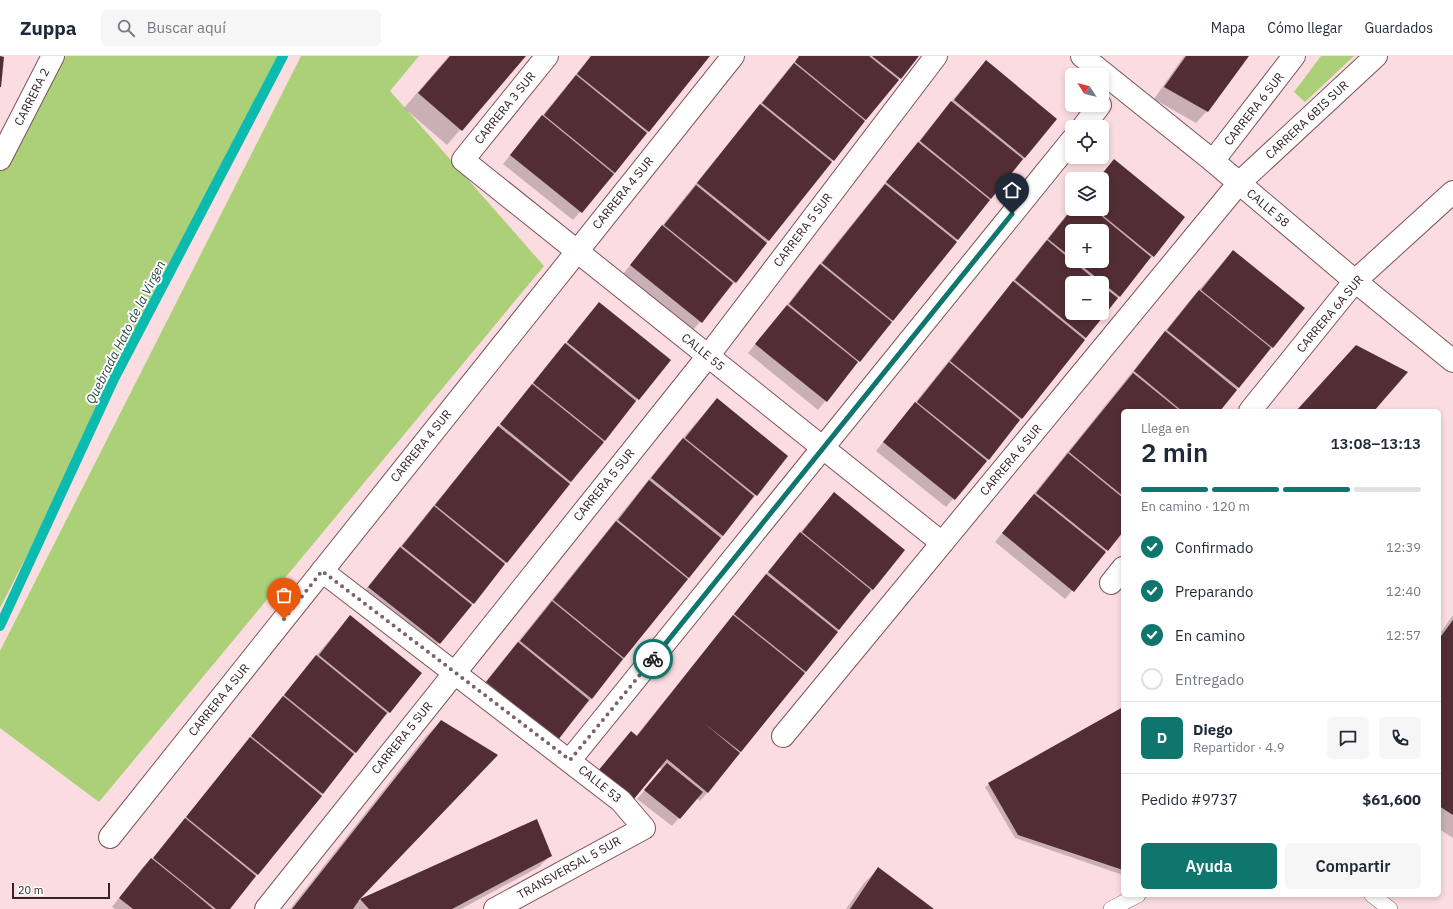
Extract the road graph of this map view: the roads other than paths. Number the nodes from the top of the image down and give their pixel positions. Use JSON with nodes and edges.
{"nodes":[{"id":1,"x":53,"y":56,"type":"edge"},
{"id":2,"x":547,"y":56,"type":"edge"},
{"id":3,"x":733,"y":56,"type":"edge"},
{"id":4,"x":936,"y":56,"type":"edge"},
{"id":5,"x":1294,"y":56,"type":"edge"},
{"id":6,"x":1376,"y":56,"type":"edge"},
{"id":7,"x":1085,"y":57,"type":"edge"},
{"id":8,"x":1117,"y":84,"type":"junction"},
{"id":9,"x":1109,"y":94,"type":"edge"},
{"id":10,"x":1095,"y":112,"type":"edge"},
{"id":11,"x":1088,"y":120,"type":"edge"},
{"id":12,"x":1065,"y":149,"type":"edge"},
{"id":13,"x":0,"y":159,"type":"edge"},
{"id":14,"x":463,"y":160,"type":"joint"},
{"id":15,"x":1213,"y":161,"type":"junction"},
{"id":16,"x":1239,"y":183,"type":"junction"},
{"id":17,"x":1453,"y":192,"type":"edge"},
{"id":18,"x":577,"y":251,"type":"junction"},
{"id":19,"x":1355,"y":281,"type":"junction"},
{"id":20,"x":708,"y":356,"type":"junction"},
{"id":21,"x":1452,"y":360,"type":"edge"},
{"id":22,"x":1252,"y":409,"type":"edge"},
{"id":23,"x":823,"y":448,"type":"junction"},
{"id":24,"x":942,"y":543,"type":"junction"},
{"id":25,"x":322,"y":571,"type":"junction"},
{"id":26,"x":455,"y":672,"type":"junction"},
{"id":27,"x":783,"y":736,"type":"dead end"},
{"id":28,"x":570,"y":760,"type":"junction"},
{"id":29,"x":644,"y":828,"type":"joint"},
{"id":30,"x":110,"y":837,"type":"dead end"},
{"id":31,"x":1134,"y":897,"type":"edge"},
{"id":32,"x":1375,"y":897,"type":"edge"},
{"id":33,"x":266,"y":909,"type":"edge"},
{"id":34,"x":495,"y":909,"type":"edge"},
{"id":35,"x":1110,"y":909,"type":"edge"},
{"id":36,"x":1390,"y":909,"type":"edge"}],
"edges":[{"from":1,"to":13,"type":"street","name":"CARRERA 2"},
{"from":2,"to":14,"type":"street","name":"CARRERA 3 SUR"},
{"from":3,"to":18,"type":"street","name":"CARRERA 4 SUR"},
{"from":4,"to":20,"type":"street","name":"CARRERA 5 SUR"},
{"from":5,"to":15,"type":"street","name":"CARRERA 6 SUR"},
{"from":6,"to":16,"type":"street","name":"CARRERA 6BIS SUR"},
{"from":7,"to":8,"type":"street","name":"CALLE 58"},
{"from":8,"to":9,"type":"street"},
{"from":8,"to":15,"type":"street","name":"CALLE 58"},
{"from":10,"to":11,"type":"street"},
{"from":12,"to":23,"type":"street"},
{"from":14,"to":18,"type":"street","name":"CALLE 55"},
{"from":15,"to":16,"type":"street","name":"CALLE 58"},
{"from":16,"to":19,"type":"street","name":"CALLE 58"},
{"from":16,"to":24,"type":"street","name":"CARRERA 6 SUR"},
{"from":17,"to":19,"type":"street","name":"CARRERA 6A SUR"},
{"from":18,"to":20,"type":"street","name":"CALLE 55"},
{"from":18,"to":25,"type":"street","name":"CARRERA 4 SUR"},
{"from":19,"to":21,"type":"street","name":"CALLE 58"},
{"from":19,"to":22,"type":"street","name":"CARRERA 6A SUR"},
{"from":20,"to":23,"type":"street","name":"CALLE 55"},
{"from":20,"to":26,"type":"street","name":"CARRERA 5 SUR"},
{"from":23,"to":24,"type":"street","name":"CALLE 55"},
{"from":23,"to":28,"type":"street"},
{"from":24,"to":27,"type":"street","name":"CARRERA 6 SUR"},
{"from":25,"to":26,"type":"street","name":"CALLE 53"},
{"from":25,"to":30,"type":"street","name":"CARRERA 4 SUR"},
{"from":26,"to":28,"type":"street","name":"CALLE 53"},
{"from":26,"to":33,"type":"street","name":"CARRERA 5 SUR"},
{"from":28,"to":29,"type":"street","name":"CALLE 53"},
{"from":29,"to":34,"type":"street","name":"TRANSVERSAL 5 SUR"},
{"from":31,"to":35,"type":"lane"},
{"from":32,"to":36,"type":"lane"}]}
